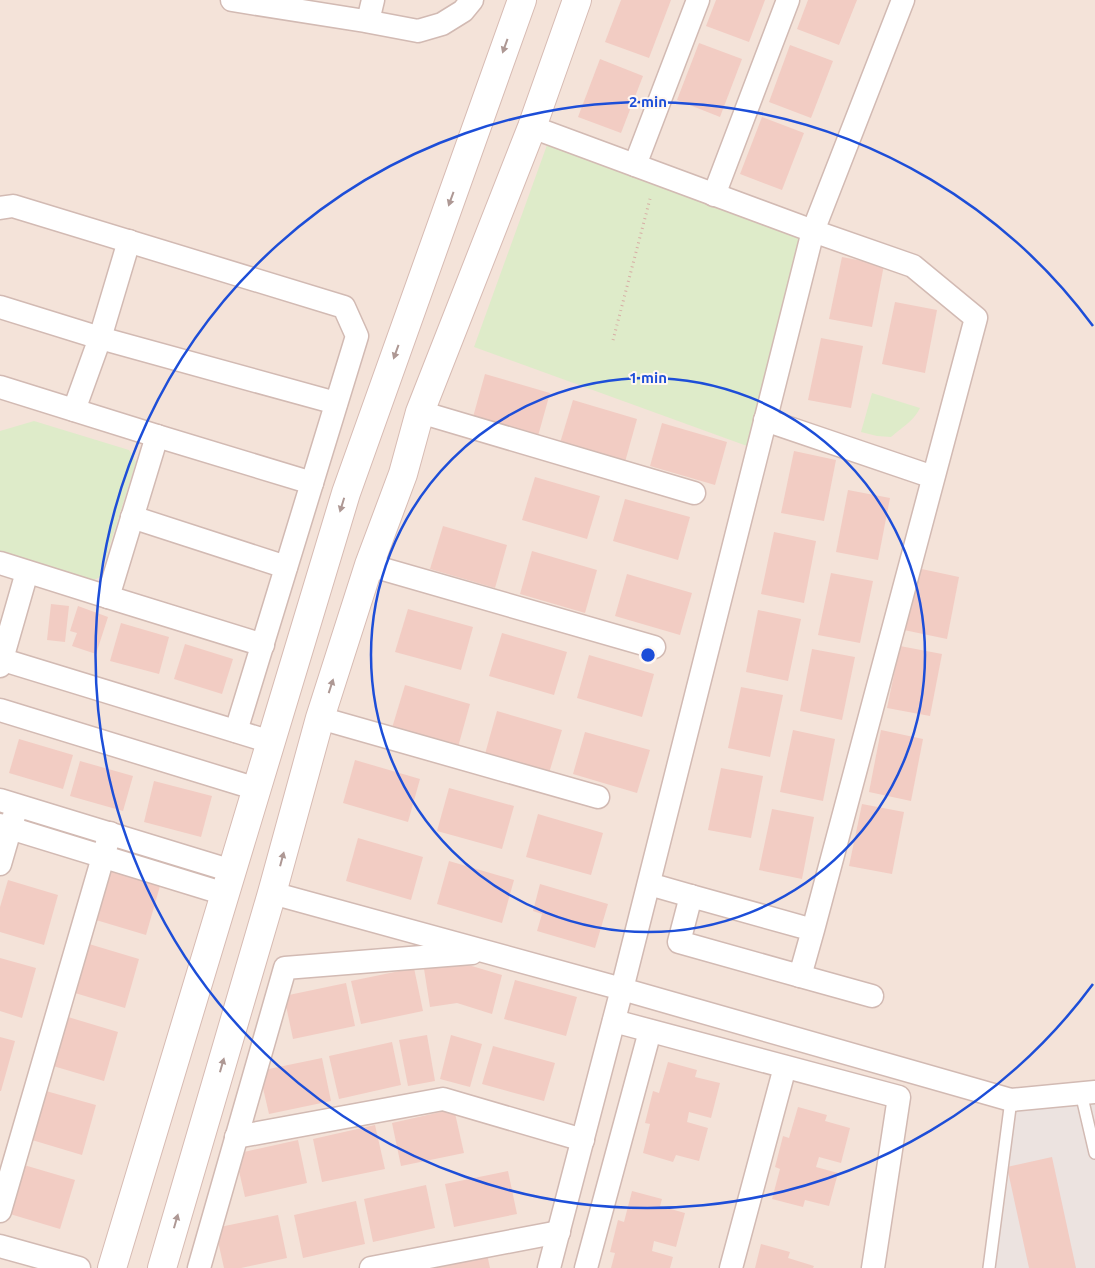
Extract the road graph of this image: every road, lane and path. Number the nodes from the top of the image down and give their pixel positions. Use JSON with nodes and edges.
{"nodes":[{"id":1,"x":472,"y":0,"type":"edge"},
{"id":2,"x":522,"y":0,"type":"edge"},
{"id":3,"x":577,"y":0,"type":"edge"},
{"id":4,"x":698,"y":0,"type":"edge"},
{"id":5,"x":788,"y":0,"type":"edge"},
{"id":6,"x":903,"y":0,"type":"edge"},
{"id":7,"x":241,"y":1,"type":"edge"},
{"id":8,"x":370,"y":11,"type":"edge"},
{"id":9,"x":532,"y":127,"type":"junction"},
{"id":10,"x":635,"y":165,"type":"junction"},
{"id":11,"x":657,"y":173,"type":"junction"},
{"id":12,"x":714,"y":195,"type":"junction"},
{"id":13,"x":0,"y":208,"type":"edge"},
{"id":14,"x":813,"y":231,"type":"junction"},
{"id":15,"x":129,"y":241,"type":"junction"},
{"id":16,"x":0,"y":307,"type":"edge"},
{"id":17,"x":100,"y":338,"type":"junction"},
{"id":18,"x":613,"y":340,"type":"dead end"},
{"id":19,"x":0,"y":387,"type":"edge"},
{"id":20,"x":336,"y":403,"type":"junction"},
{"id":21,"x":74,"y":410,"type":"junction"},
{"id":22,"x":420,"y":412,"type":"junction"},
{"id":23,"x":765,"y":420,"type":"junction"},
{"id":24,"x":157,"y":436,"type":"junction"},
{"id":25,"x":934,"y":477,"type":"junction"},
{"id":26,"x":312,"y":483,"type":"junction"},
{"id":27,"x":694,"y":493,"type":"dead end"},
{"id":28,"x":132,"y":517,"type":"junction"},
{"id":29,"x":0,"y":563,"type":"edge"},
{"id":30,"x":369,"y":565,"type":"junction"},
{"id":31,"x":286,"y":567,"type":"junction"},
{"id":32,"x":27,"y":572,"type":"junction"},
{"id":33,"x":108,"y":597,"type":"junction"},
{"id":34,"x":263,"y":645,"type":"junction"},
{"id":35,"x":654,"y":647,"type":"dead end"},
{"id":36,"x":1,"y":661,"type":"edge"},
{"id":37,"x":0,"y":710,"type":"edge"},
{"id":38,"x":320,"y":718,"type":"junction"},
{"id":39,"x":236,"y":731,"type":"junction"},
{"id":40,"x":271,"y":742,"type":"junction"},
{"id":41,"x":257,"y":789,"type":"junction"},
{"id":42,"x":598,"y":797,"type":"dead end"},
{"id":43,"x":9,"y":803,"type":"edge"},
{"id":44,"x":5,"y":827,"type":"edge"},
{"id":45,"x":110,"y":834,"type":"junction"},
{"id":46,"x":103,"y":857,"type":"junction"},
{"id":47,"x":0,"y":864,"type":"edge"},
{"id":48,"x":228,"y":882,"type":"junction"},
{"id":49,"x":649,"y":884,"type":"junction"},
{"id":50,"x":272,"y":893,"type":"junction"},
{"id":51,"x":692,"y":896,"type":"junction"},
{"id":52,"x":813,"y":930,"type":"junction"},
{"id":53,"x":488,"y":952,"type":"junction"},
{"id":54,"x":800,"y":976,"type":"junction"},
{"id":55,"x":622,"y":989,"type":"junction"},
{"id":56,"x":872,"y":996,"type":"dead end"},
{"id":57,"x":614,"y":1021,"type":"junction"},
{"id":58,"x":650,"y":1031,"type":"junction"},
{"id":59,"x":785,"y":1067,"type":"junction"},
{"id":60,"x":1088,"y":1092,"type":"edge"},
{"id":61,"x":1011,"y":1100,"type":"junction"},
{"id":62,"x":236,"y":1138,"type":"junction"},
{"id":63,"x":583,"y":1140,"type":"junction"},
{"id":64,"x":1095,"y":1153,"type":"edge"},
{"id":65,"x":0,"y":1211,"type":"edge"},
{"id":66,"x":559,"y":1232,"type":"junction"},
{"id":67,"x":0,"y":1246,"type":"edge"},
{"id":68,"x":79,"y":1268,"type":"edge"},
{"id":69,"x":112,"y":1268,"type":"edge"},
{"id":70,"x":162,"y":1268,"type":"edge"},
{"id":71,"x":199,"y":1268,"type":"edge"},
{"id":72,"x":370,"y":1268,"type":"edge"},
{"id":73,"x":549,"y":1268,"type":"edge"},
{"id":74,"x":586,"y":1268,"type":"edge"},
{"id":75,"x":731,"y":1268,"type":"edge"},
{"id":76,"x":873,"y":1268,"type":"edge"},
{"id":77,"x":989,"y":1268,"type":"edge"}],
"edges":[{"from":1,"to":8,"type":"street"},
{"from":2,"to":40,"type":"main road","one_way":true},
{"from":3,"to":9,"type":"main road"},
{"from":4,"to":10,"type":"street"},
{"from":5,"to":12,"type":"street"},
{"from":6,"to":14,"type":"street"},
{"from":7,"to":8,"type":"street"},
{"from":9,"to":10,"type":"street"},
{"from":9,"to":22,"type":"main road"},
{"from":10,"to":11,"type":"street"},
{"from":11,"to":12,"type":"street"},
{"from":11,"to":18,"type":"path"},
{"from":12,"to":14,"type":"street"},
{"from":13,"to":15,"type":"street"},
{"from":14,"to":23,"type":"street"},
{"from":14,"to":25,"type":"street"},
{"from":15,"to":17,"type":"street"},
{"from":15,"to":20,"type":"street"},
{"from":16,"to":17,"type":"street"},
{"from":17,"to":20,"type":"street"},
{"from":17,"to":21,"type":"street"},
{"from":19,"to":21,"type":"street"},
{"from":20,"to":26,"type":"street"},
{"from":21,"to":24,"type":"street"},
{"from":22,"to":27,"type":"street"},
{"from":22,"to":30,"type":"main road"},
{"from":23,"to":25,"type":"street"},
{"from":23,"to":49,"type":"street"},
{"from":24,"to":26,"type":"street"},
{"from":24,"to":28,"type":"street"},
{"from":25,"to":52,"type":"street"},
{"from":26,"to":31,"type":"street"},
{"from":28,"to":31,"type":"street"},
{"from":28,"to":33,"type":"street"},
{"from":29,"to":32,"type":"street"},
{"from":30,"to":35,"type":"street"},
{"from":38,"to":30,"type":"main road","one_way":true},
{"from":31,"to":34,"type":"street"},
{"from":32,"to":33,"type":"street"},
{"from":32,"to":36,"type":"street"},
{"from":33,"to":34,"type":"street"},
{"from":34,"to":39,"type":"street"},
{"from":36,"to":39,"type":"street"},
{"from":37,"to":41,"type":"street"},
{"from":38,"to":42,"type":"street"},
{"from":50,"to":38,"type":"main road","one_way":true},
{"from":39,"to":40,"type":"street"},
{"from":40,"to":41,"type":"main road"},
{"from":41,"to":48,"type":"main road"},
{"from":43,"to":44,"type":"street"},
{"from":43,"to":45,"type":"street"},
{"from":44,"to":46,"type":"street"},
{"from":44,"to":47,"type":"street"},
{"from":45,"to":46,"type":"street"},
{"from":45,"to":48,"type":"street"},
{"from":46,"to":48,"type":"street"},
{"from":46,"to":65,"type":"street"},
{"from":48,"to":69,"type":"main road"},
{"from":49,"to":51,"type":"street"},
{"from":49,"to":55,"type":"street"},
{"from":50,"to":53,"type":"street"},
{"from":70,"to":50,"type":"main road","one_way":true},
{"from":51,"to":52,"type":"street"},
{"from":51,"to":54,"type":"street"},
{"from":52,"to":54,"type":"street"},
{"from":53,"to":55,"type":"street"},
{"from":53,"to":62,"type":"street"},
{"from":54,"to":56,"type":"street"},
{"from":55,"to":57,"type":"street"},
{"from":55,"to":61,"type":"street"},
{"from":57,"to":58,"type":"street"},
{"from":57,"to":63,"type":"street"},
{"from":58,"to":59,"type":"street"},
{"from":58,"to":74,"type":"street"},
{"from":59,"to":75,"type":"street"},
{"from":59,"to":76,"type":"street"},
{"from":60,"to":61,"type":"street"},
{"from":60,"to":64,"type":"lane"},
{"from":61,"to":77,"type":"lane"},
{"from":62,"to":63,"type":"street"},
{"from":62,"to":71,"type":"street"},
{"from":63,"to":66,"type":"street"},
{"from":66,"to":72,"type":"street"},
{"from":66,"to":73,"type":"street"},
{"from":67,"to":68,"type":"street"}]}
